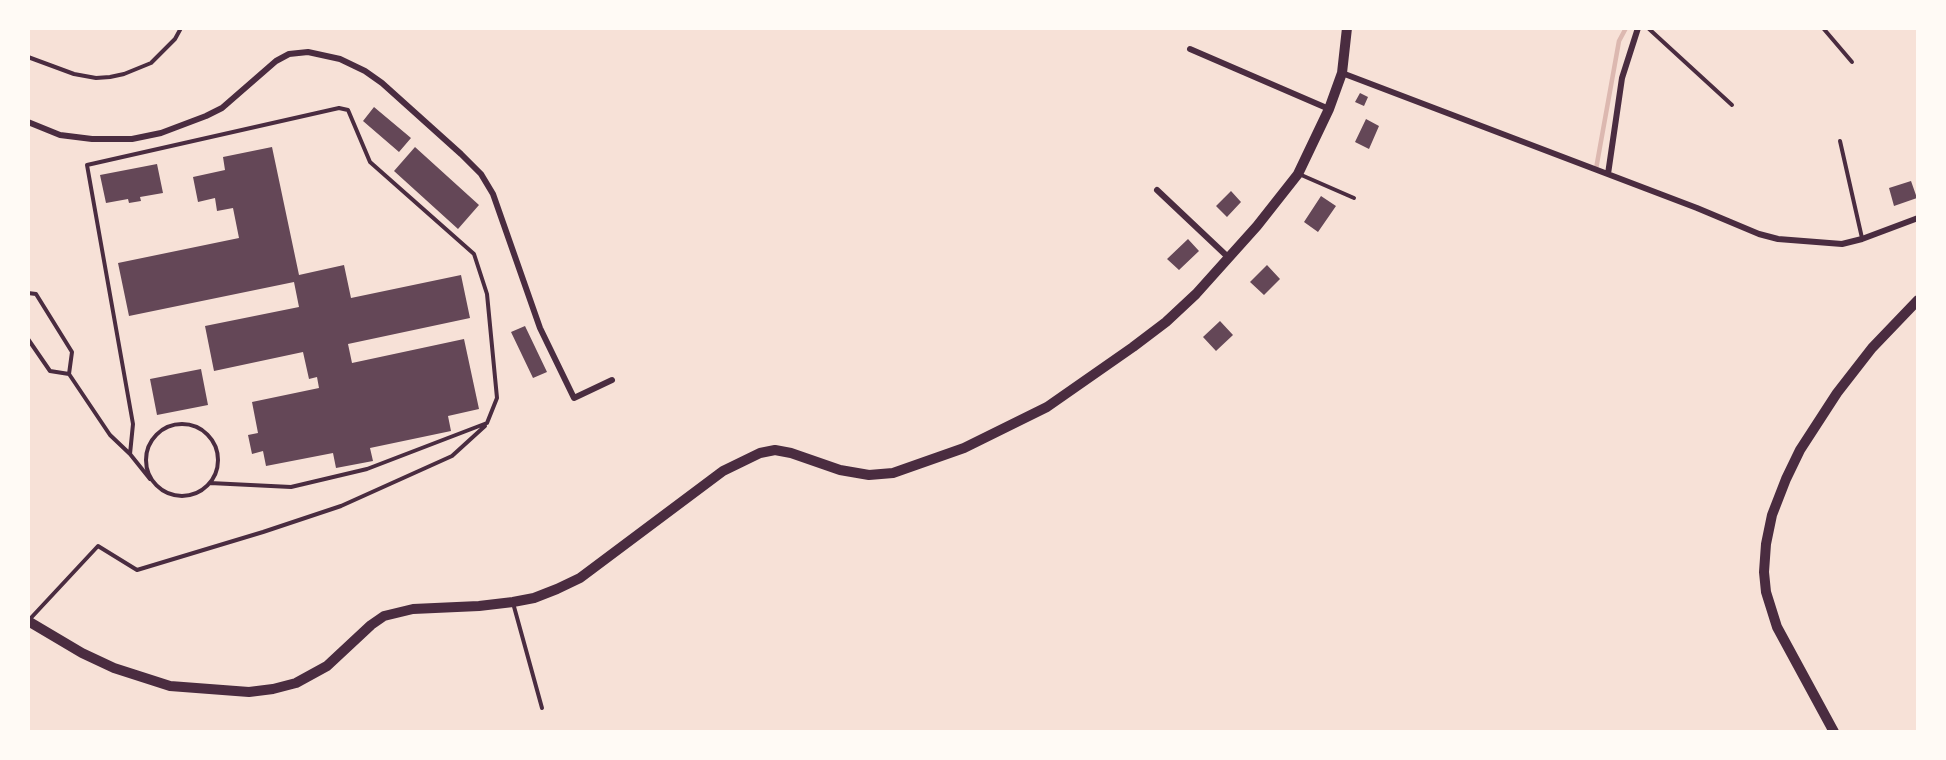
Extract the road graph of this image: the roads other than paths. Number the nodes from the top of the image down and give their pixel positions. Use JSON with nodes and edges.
{"nodes":[{"id":1,"x":181,"y":28,"type":"edge"},
{"id":2,"x":1347,"y":28,"type":"edge"},
{"id":3,"x":1638,"y":28,"type":"edge"},
{"id":4,"x":1648,"y":28,"type":"edge"},
{"id":5,"x":1823,"y":28,"type":"edge"},
{"id":6,"x":1190,"y":49,"type":"dead end"},
{"id":7,"x":28,"y":57,"type":"edge"},
{"id":8,"x":1852,"y":62,"type":"dead end"},
{"id":9,"x":1342,"y":73,"type":"junction"},
{"id":10,"x":1732,"y":105,"type":"dead end"},
{"id":11,"x":1329,"y":109,"type":"junction"},
{"id":12,"x":28,"y":122,"type":"edge"},
{"id":13,"x":1840,"y":141,"type":"dead end"},
{"id":14,"x":1299,"y":174,"type":"junction"},
{"id":15,"x":1608,"y":174,"type":"junction"},
{"id":16,"x":1157,"y":190,"type":"dead end"},
{"id":17,"x":1354,"y":198,"type":"dead end"},
{"id":18,"x":1917,"y":218,"type":"edge"},
{"id":19,"x":1862,"y":239,"type":"junction"},
{"id":20,"x":1229,"y":258,"type":"junction"},
{"id":21,"x":28,"y":293,"type":"edge"},
{"id":22,"x":1917,"y":300,"type":"edge"},
{"id":23,"x":28,"y":339,"type":"edge"},
{"id":24,"x":69,"y":374,"type":"junction"},
{"id":25,"x":612,"y":380,"type":"dead end"},
{"id":26,"x":488,"y":423,"type":"junction"},
{"id":27,"x":130,"y":454,"type":"junction"},
{"id":28,"x":150,"y":478,"type":"junction"},
{"id":29,"x":210,"y":483,"type":"junction"},
{"id":30,"x":513,"y":602,"type":"junction"},
{"id":31,"x":28,"y":621,"type":"edge"},
{"id":32,"x":542,"y":708,"type":"dead end"},
{"id":33,"x":1834,"y":732,"type":"edge"}],
"edges":[{"from":1,"to":7,"type":"lane"},
{"from":2,"to":9,"type":"street"},
{"from":3,"to":15,"type":"street"},
{"from":4,"to":10,"type":"lane"},
{"from":5,"to":8,"type":"lane"},
{"from":6,"to":11,"type":"street"},
{"from":9,"to":11,"type":"street"},
{"from":9,"to":15,"type":"street"},
{"from":11,"to":14,"type":"street"},
{"from":12,"to":25,"type":"street"},
{"from":13,"to":19,"type":"lane"},
{"from":14,"to":17,"type":"lane"},
{"from":14,"to":20,"type":"street"},
{"from":15,"to":19,"type":"street"},
{"from":16,"to":20,"type":"street"},
{"from":18,"to":19,"type":"street"},
{"from":20,"to":30,"type":"street"},
{"from":21,"to":24,"type":"lane"},
{"from":22,"to":33,"type":"street"},
{"from":23,"to":24,"type":"lane"},
{"from":24,"to":27,"type":"lane"},
{"from":26,"to":27,"type":"lane"},
{"from":26,"to":29,"type":"lane"},
{"from":26,"to":31,"type":"lane"},
{"from":27,"to":28,"type":"lane"},
{"from":28,"to":29,"type":"lane"},
{"from":28,"to":29,"type":"lane"},
{"from":30,"to":31,"type":"street"},
{"from":30,"to":32,"type":"lane"}]}
